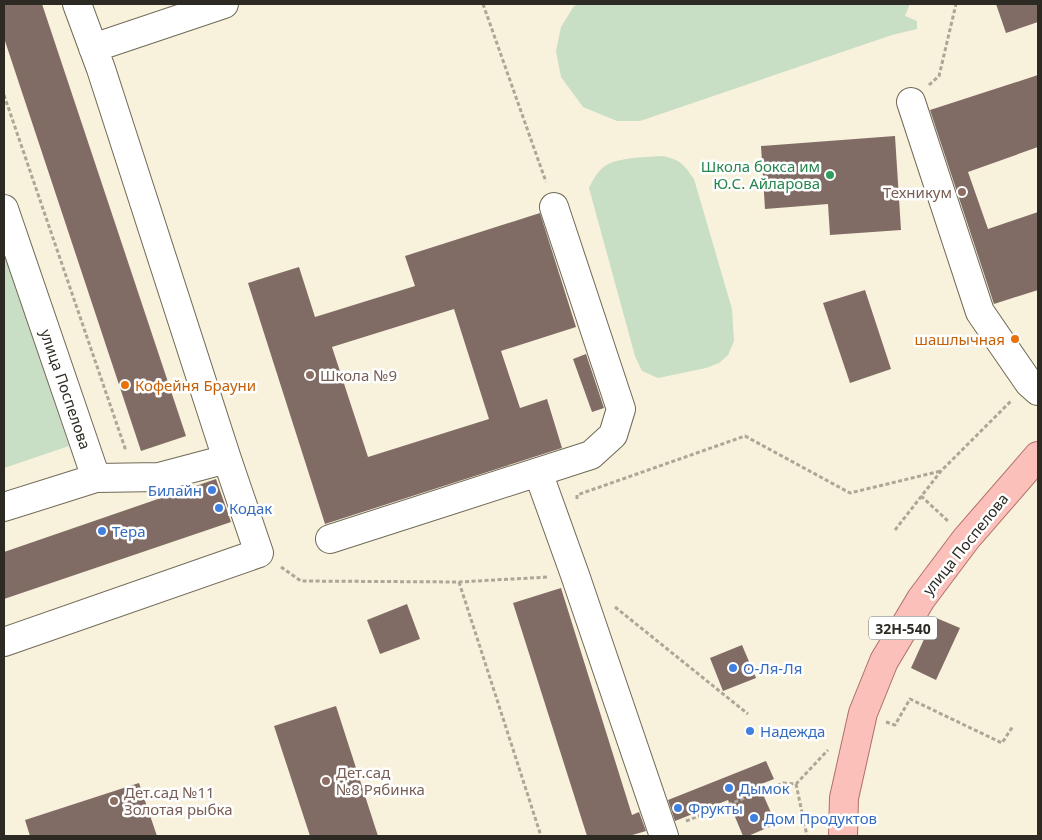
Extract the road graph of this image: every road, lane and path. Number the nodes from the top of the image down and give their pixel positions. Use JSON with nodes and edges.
{"nodes":[{"id":1,"x":77,"y":4,"type":"edge"},
{"id":2,"x":224,"y":4,"type":"edge"},
{"id":3,"x":484,"y":4,"type":"edge"},
{"id":4,"x":956,"y":4,"type":"edge"},
{"id":5,"x":93,"y":48,"type":"junction"},
{"id":6,"x":4,"y":95,"type":"edge"},
{"id":7,"x":911,"y":102,"type":"joint"},
{"id":8,"x":554,"y":206,"type":"joint"},
{"id":9,"x":4,"y":209,"type":"edge"},
{"id":10,"x":1034,"y":387,"type":"edge"},
{"id":11,"x":1038,"y":456,"type":"edge"},
{"id":12,"x":227,"y":459,"type":"junction"},
{"id":13,"x":941,"y":471,"type":"junction"},
{"id":14,"x":538,"y":472,"type":"junction"},
{"id":15,"x":96,"y":478,"type":"junction"},
{"id":16,"x":135,"y":478,"type":"junction"},
{"id":17,"x":577,"y":504,"type":"dead end"},
{"id":18,"x":4,"y":507,"type":"edge"},
{"id":19,"x":895,"y":530,"type":"dead end"},
{"id":20,"x":330,"y":539,"type":"dead end"},
{"id":21,"x":259,"y":553,"type":"junction"},
{"id":22,"x":575,"y":576,"type":"junction"},
{"id":23,"x":459,"y":582,"type":"junction"},
{"id":24,"x":613,"y":606,"type":"dead end"},
{"id":25,"x":4,"y":642,"type":"edge"},
{"id":26,"x":863,"y":713,"type":"junction"},
{"id":27,"x":748,"y":714,"type":"dead end"},
{"id":28,"x":1013,"y":726,"type":"dead end"},
{"id":29,"x":829,"y":749,"type":"dead end"},
{"id":30,"x":796,"y":784,"type":"junction"},
{"id":31,"x":663,"y":833,"type":"edge"},
{"id":32,"x":541,"y":836,"type":"edge"},
{"id":33,"x":807,"y":836,"type":"edge"},
{"id":34,"x":843,"y":836,"type":"edge"}],
"edges":[{"from":1,"to":5,"type":"street"},
{"from":2,"to":5,"type":"street"},
{"from":3,"to":8,"type":"path"},
{"from":4,"to":7,"type":"path"},
{"from":5,"to":12,"type":"street"},
{"from":6,"to":16,"type":"path"},
{"from":7,"to":10,"type":"street"},
{"from":8,"to":14,"type":"street"},
{"from":9,"to":15,"type":"street","name":"улица Поспелова"},
{"from":10,"to":13,"type":"path"},
{"from":11,"to":26,"type":"main road","name":"улица Поспелова","number":"32Н-540"},
{"from":12,"to":16,"type":"street"},
{"from":12,"to":21,"type":"street"},
{"from":13,"to":17,"type":"path"},
{"from":13,"to":19,"type":"path"},
{"from":14,"to":20,"type":"street"},
{"from":14,"to":22,"type":"street"},
{"from":15,"to":16,"type":"street"},
{"from":15,"to":18,"type":"street"},
{"from":21,"to":23,"type":"path"},
{"from":21,"to":25,"type":"street"},
{"from":22,"to":23,"type":"path"},
{"from":22,"to":31,"type":"street"},
{"from":23,"to":32,"type":"path"},
{"from":24,"to":27,"type":"path"},
{"from":26,"to":28,"type":"path"},
{"from":26,"to":34,"type":"main road","name":"улица Поспелова","number":"32Н-540"},
{"from":29,"to":30,"type":"path"},
{"from":30,"to":31,"type":"path"},
{"from":30,"to":33,"type":"path"}]}
